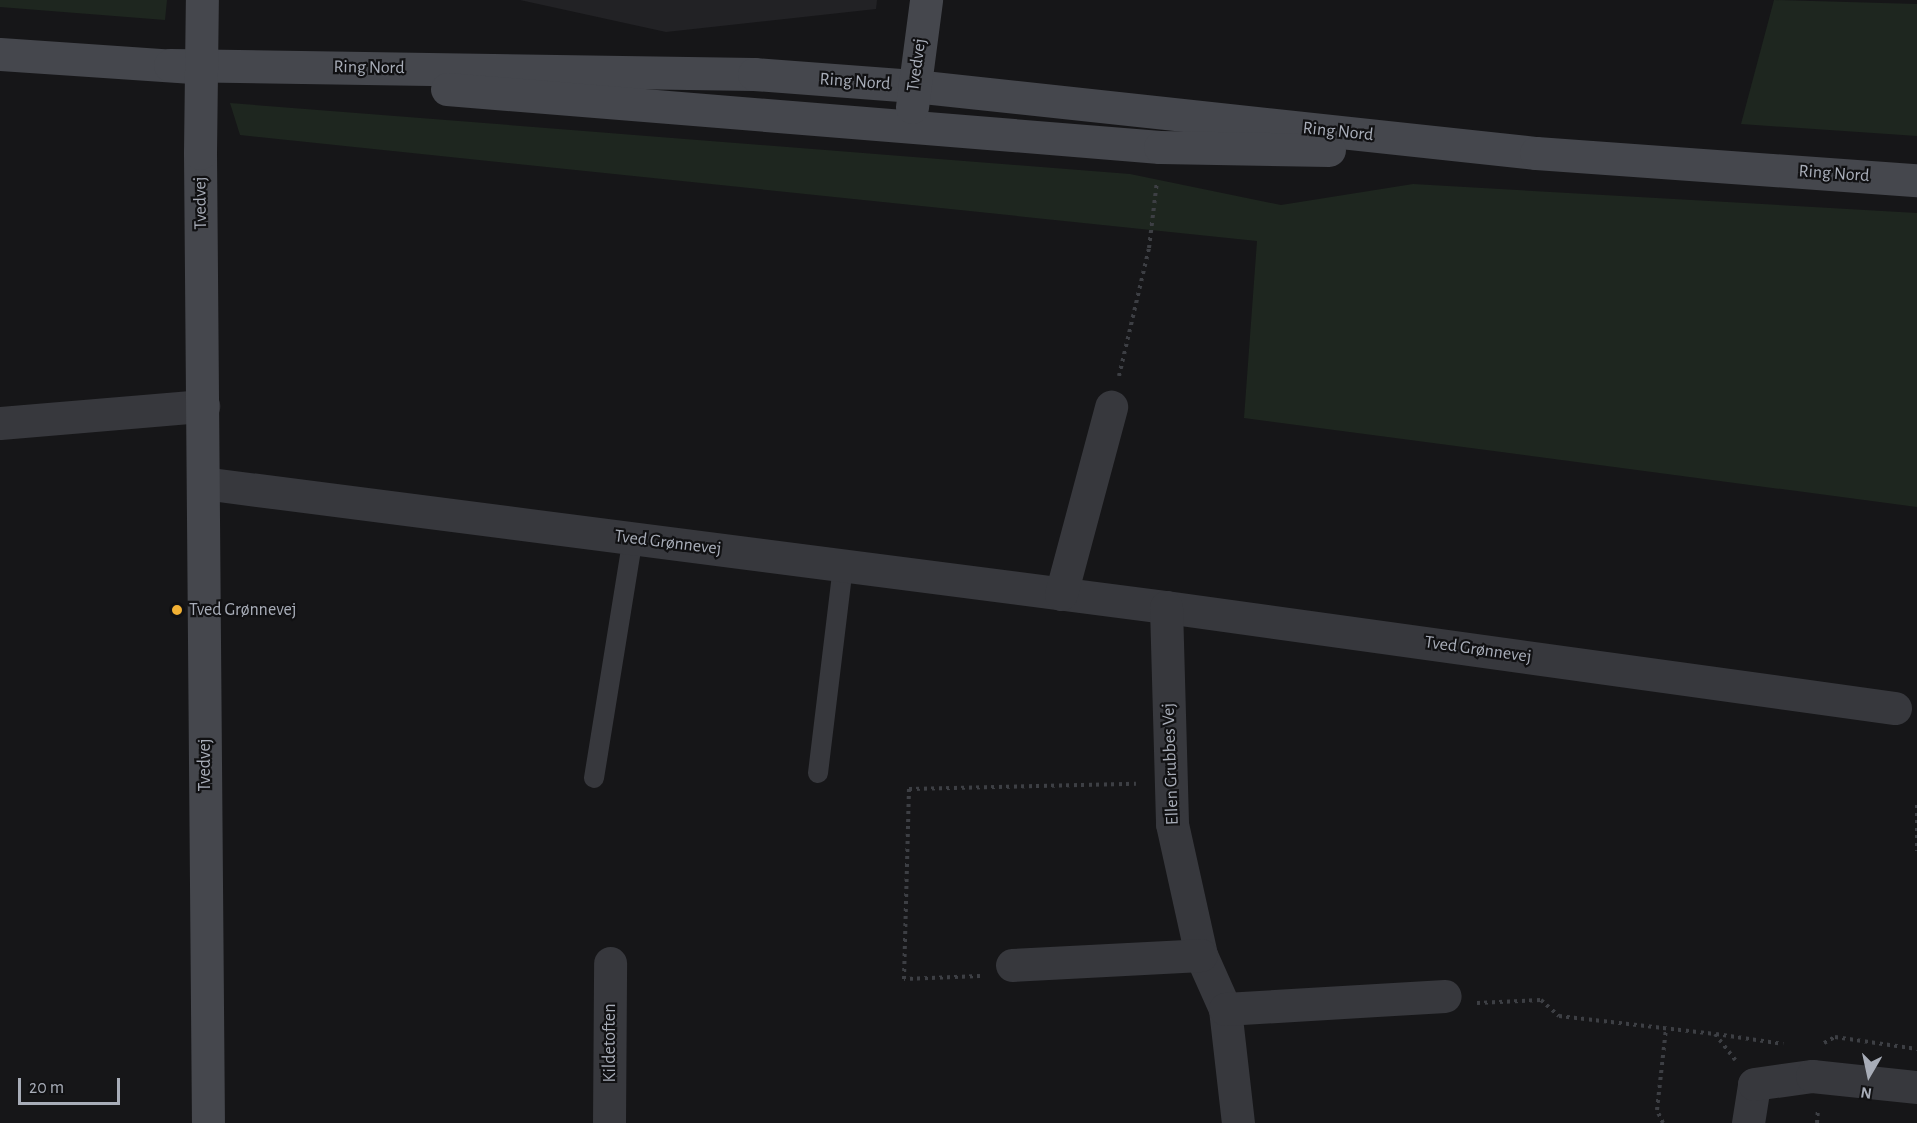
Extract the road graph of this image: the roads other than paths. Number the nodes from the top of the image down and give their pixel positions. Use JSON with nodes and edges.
{"nodes":[{"id":1,"x":202,"y":0,"type":"edge"},
{"id":2,"x":926,"y":0,"type":"edge"},
{"id":3,"x":0,"y":54,"type":"edge"},
{"id":4,"x":170,"y":65,"type":"junction"},
{"id":5,"x":914,"y":86,"type":"junction"},
{"id":6,"x":909,"y":130,"type":"junction"},
{"id":7,"x":1536,"y":153,"type":"junction"},
{"id":8,"x":1917,"y":180,"type":"edge"},
{"id":9,"x":203,"y":406,"type":"junction"},
{"id":10,"x":1111,"y":407,"type":"road end"},
{"id":11,"x":0,"y":423,"type":"edge"},
{"id":12,"x":203,"y":483,"type":"junction"},
{"id":13,"x":633,"y":538,"type":"junction"},
{"id":14,"x":843,"y":565,"type":"junction"},
{"id":15,"x":1061,"y":594,"type":"junction"},
{"id":16,"x":1166,"y":607,"type":"junction"},
{"id":17,"x":1895,"y":708,"type":"dead end"},
{"id":18,"x":818,"y":773,"type":"dead end"},
{"id":19,"x":594,"y":778,"type":"dead end"},
{"id":20,"x":1201,"y":955,"type":"junction"},
{"id":21,"x":610,"y":963,"type":"dead end"},
{"id":22,"x":1012,"y":965,"type":"road end"},
{"id":23,"x":1445,"y":996,"type":"road end"},
{"id":24,"x":1226,"y":1009,"type":"junction"},
{"id":25,"x":1917,"y":1087,"type":"edge"},
{"id":26,"x":208,"y":1123,"type":"edge"},
{"id":27,"x":609,"y":1123,"type":"edge"},
{"id":28,"x":1238,"y":1123,"type":"edge"},
{"id":29,"x":1748,"y":1123,"type":"edge"}],
"edges":[{"from":1,"to":9,"type":"main road","name":"Tvedvej","bridge":true},
{"from":2,"to":5,"type":"main road","name":"Tvedvej"},
{"from":3,"to":4,"type":"main road","name":"Ring Nord"},
{"from":4,"to":5,"type":"main road","name":"Ring Nord"},
{"from":4,"to":6,"type":"main road","name":"Ring Nord"},
{"from":5,"to":6,"type":"main road","name":"Tvedvej"},
{"from":5,"to":7,"type":"main road","name":"Ring Nord"},
{"from":6,"to":7,"type":"main road","name":"Ring Nord"},
{"from":7,"to":8,"type":"main road","name":"Ring Nord"},
{"from":9,"to":11,"type":"street"},
{"from":9,"to":12,"type":"main road","name":"Tvedvej"},
{"from":10,"to":15,"type":"street"},
{"from":12,"to":13,"type":"street","name":"Tved Grønnevej"},
{"from":12,"to":26,"type":"main road","name":"Tvedvej"},
{"from":13,"to":14,"type":"street","name":"Tved Grønnevej"},
{"from":13,"to":19,"type":"lane"},
{"from":14,"to":15,"type":"street","name":"Tved Grønnevej"},
{"from":14,"to":18,"type":"lane"},
{"from":15,"to":16,"type":"street","name":"Tved Grønnevej"},
{"from":16,"to":17,"type":"street","name":"Tved Grønnevej"},
{"from":16,"to":20,"type":"street","name":"Ellen Grubbes Vej"},
{"from":20,"to":22,"type":"street"},
{"from":20,"to":24,"type":"street","name":"Ellen Grubbes Vej"},
{"from":21,"to":27,"type":"street","name":"Kildetoften"},
{"from":23,"to":24,"type":"street"},
{"from":24,"to":28,"type":"street","name":"Ellen Grubbes Vej"},
{"from":25,"to":29,"type":"street"}]}
